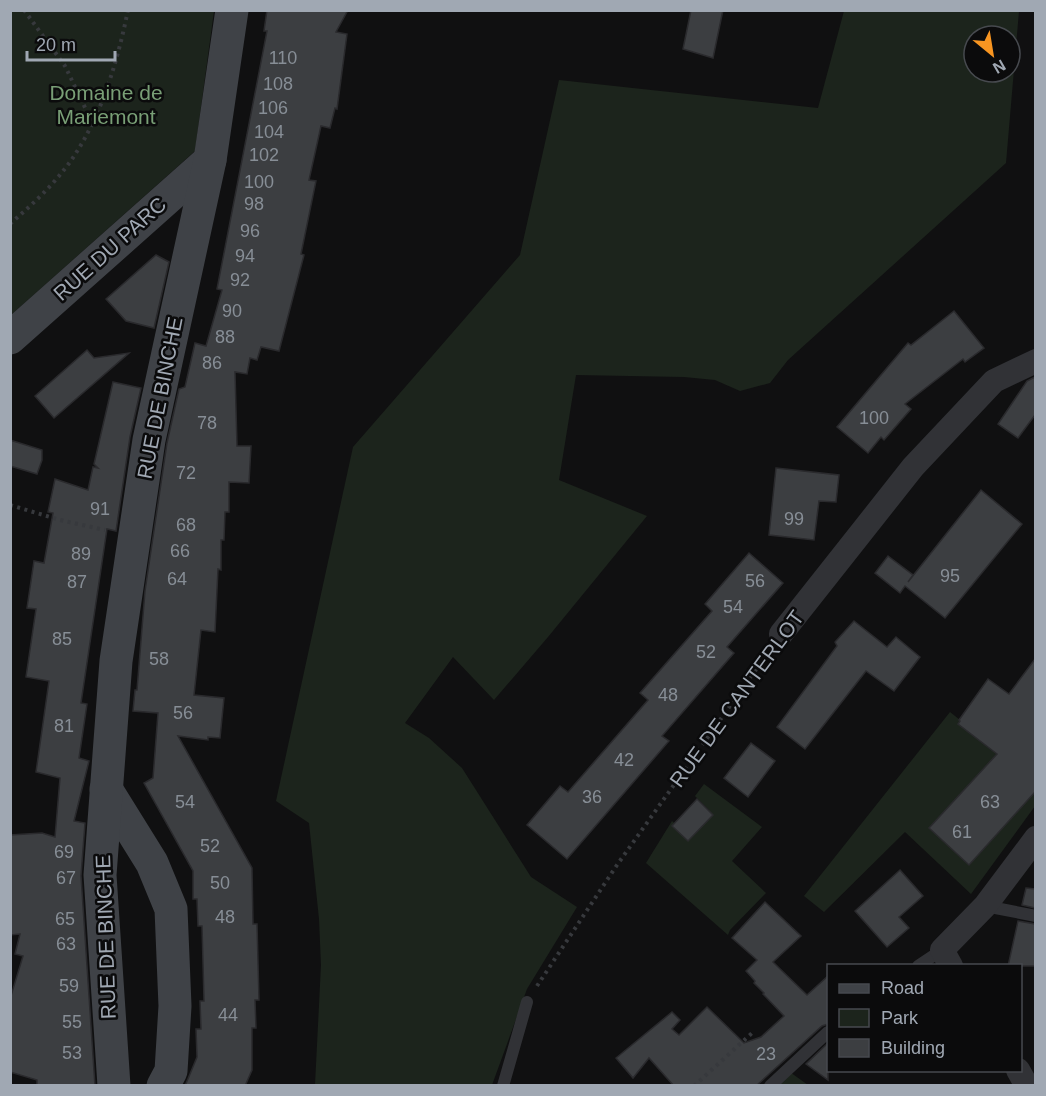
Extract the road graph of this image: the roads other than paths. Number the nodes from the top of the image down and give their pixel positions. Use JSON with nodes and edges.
{"nodes":[{"id":1,"x":232,"y":10,"type":"edge"},
{"id":2,"x":210,"y":160,"type":"junction"},
{"id":3,"x":10,"y":338,"type":"edge"},
{"id":4,"x":1035,"y":361,"type":"edge"},
{"id":5,"x":781,"y":634,"type":"road end"},
{"id":6,"x":106,"y":789,"type":"junction"},
{"id":7,"x":1035,"y":838,"type":"edge"},
{"id":8,"x":985,"y":906,"type":"junction"},
{"id":9,"x":1035,"y":916,"type":"edge"},
{"id":10,"x":947,"y":958,"type":"edge"},
{"id":11,"x":925,"y":964,"type":"edge"},
{"id":12,"x":526,"y":1002,"type":"road end"},
{"id":13,"x":827,"y":1033,"type":"edge"},
{"id":14,"x":1019,"y":1072,"type":"edge"},
{"id":15,"x":114,"y":1086,"type":"edge"},
{"id":16,"x":163,"y":1086,"type":"edge"},
{"id":17,"x":503,"y":1086,"type":"edge"},
{"id":18,"x":770,"y":1086,"type":"edge"},
{"id":19,"x":1027,"y":1086,"type":"edge"}],
"edges":[{"from":1,"to":2,"type":"street","name":"RUE DE BINCHE"},
{"from":2,"to":3,"type":"street","name":"RUE DU PARC"},
{"from":2,"to":6,"type":"street","name":"RUE DE BINCHE"},
{"from":4,"to":5,"type":"street","name":"RUE DE CANTERLOT"},
{"from":6,"to":15,"type":"street","name":"RUE DE BINCHE"},
{"from":6,"to":16,"type":"street","name":"RUE DE BINCHE"},
{"from":7,"to":8,"type":"street"},
{"from":8,"to":9,"type":"lane"},
{"from":8,"to":10,"type":"street"},
{"from":10,"to":11,"type":"lane"},
{"from":12,"to":17,"type":"lane"},
{"from":13,"to":18,"type":"lane"},
{"from":14,"to":19,"type":"street"}]}
